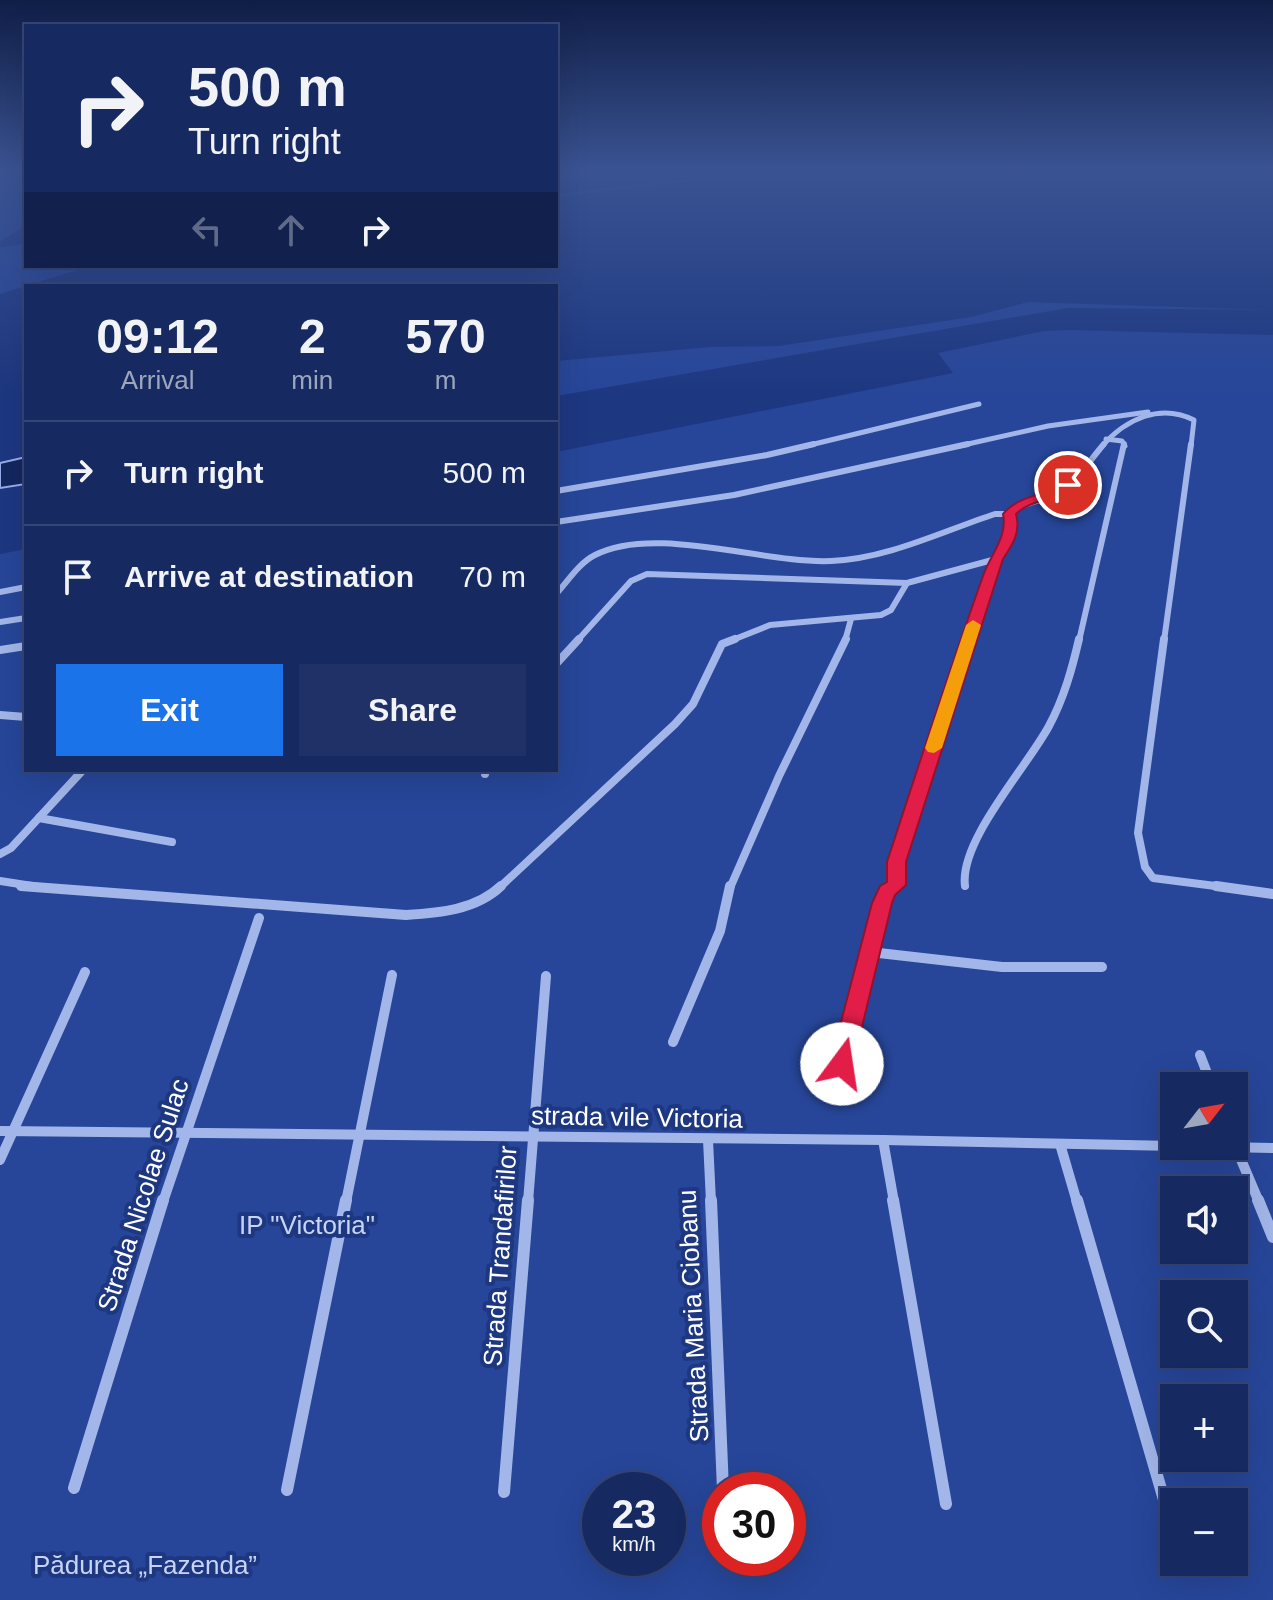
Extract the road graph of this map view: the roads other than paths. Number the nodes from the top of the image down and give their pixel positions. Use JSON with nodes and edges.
{"nodes":[{"id":1,"x":979,"y":404,"type":"dead end"},
{"id":2,"x":1150,"y":414,"type":"junction"},
{"id":3,"x":1106,"y":439,"type":"junction"},
{"id":4,"x":558,"y":491,"type":"edge"},
{"id":5,"x":1009,"y":514,"type":"junction"},
{"id":6,"x":558,"y":522,"type":"edge"},
{"id":7,"x":996,"y":559,"type":"junction"},
{"id":8,"x":907,"y":583,"type":"junction"},
{"id":9,"x":24,"y":587,"type":"edge"},
{"id":10,"x":0,"y":592,"type":"edge"},
{"id":11,"x":558,"y":592,"type":"edge"},
{"id":12,"x":24,"y":618,"type":"edge"},
{"id":13,"x":851,"y":619,"type":"junction"},
{"id":14,"x":0,"y":622,"type":"edge"},
{"id":15,"x":24,"y":646,"type":"edge"},
{"id":16,"x":0,"y":650,"type":"edge"},
{"id":17,"x":558,"y":662,"type":"edge"},
{"id":18,"x":0,"y":715,"type":"edge"},
{"id":19,"x":24,"y":717,"type":"edge"},
{"id":20,"x":81,"y":772,"type":"edge"},
{"id":21,"x":39,"y":818,"type":"junction"},
{"id":22,"x":172,"y":842,"type":"dead end"},
{"id":23,"x":0,"y":854,"type":"edge"},
{"id":24,"x":0,"y":881,"type":"edge"},
{"id":25,"x":965,"y":886,"type":"dead end"},
{"id":26,"x":1273,"y":894,"type":"edge"},
{"id":27,"x":259,"y":918,"type":"dead end"},
{"id":28,"x":870,"y":952,"type":"junction"},
{"id":29,"x":1102,"y":967,"type":"dead end"},
{"id":30,"x":85,"y":972,"type":"dead end"},
{"id":31,"x":392,"y":975,"type":"dead end"},
{"id":32,"x":546,"y":976,"type":"dead end"},
{"id":33,"x":673,"y":1042,"type":"dead end"},
{"id":34,"x":1200,"y":1055,"type":"dead end"},
{"id":35,"x":842,"y":1064,"type":"dead end"},
{"id":36,"x":1207,"y":1072,"type":"edge"},
{"id":37,"x":0,"y":1131,"type":"edge"},
{"id":38,"x":13,"y":1131,"type":"junction"},
{"id":39,"x":184,"y":1134,"type":"junction"},
{"id":40,"x":360,"y":1137,"type":"junction"},
{"id":41,"x":532,"y":1137,"type":"junction"},
{"id":42,"x":708,"y":1140,"type":"junction"},
{"id":43,"x":883,"y":1140,"type":"junction"},
{"id":44,"x":1060,"y":1144,"type":"junction"},
{"id":45,"x":1160,"y":1145,"type":"edge"},
{"id":46,"x":1248,"y":1146,"type":"edge"},
{"id":47,"x":1273,"y":1148,"type":"edge"},
{"id":48,"x":0,"y":1160,"type":"edge"},
{"id":49,"x":1241,"y":1160,"type":"edge"},
{"id":50,"x":1273,"y":1237,"type":"edge"},
{"id":51,"x":722,"y":1472,"type":"edge"},
{"id":52,"x":74,"y":1488,"type":"dead end"},
{"id":53,"x":1161,"y":1488,"type":"edge"},
{"id":54,"x":287,"y":1490,"type":"dead end"},
{"id":55,"x":504,"y":1492,"type":"dead end"},
{"id":56,"x":946,"y":1504,"type":"dead end"}],
"edges":[{"from":1,"to":4,"type":"street"},
{"from":2,"to":3,"type":"street"},
{"from":2,"to":6,"type":"street"},
{"from":2,"to":26,"type":"street"},
{"from":3,"to":5,"type":"street"},
{"from":3,"to":25,"type":"street"},
{"from":5,"to":7,"type":"street"},
{"from":5,"to":11,"type":"street"},
{"from":7,"to":8,"type":"street"},
{"from":7,"to":28,"type":"street"},
{"from":8,"to":13,"type":"street"},
{"from":8,"to":17,"type":"street"},
{"from":9,"to":10,"type":"street"},
{"from":12,"to":14,"type":"street"},
{"from":13,"to":24,"type":"street"},
{"from":13,"to":33,"type":"street"},
{"from":15,"to":16,"type":"street"},
{"from":18,"to":19,"type":"street"},
{"from":20,"to":21,"type":"street"},
{"from":21,"to":22,"type":"street"},
{"from":21,"to":23,"type":"street"},
{"from":27,"to":39,"type":"street","name":"Strada Nicolae Sulac"},
{"from":28,"to":29,"type":"street"},
{"from":28,"to":35,"type":"street"},
{"from":30,"to":38,"type":"street"},
{"from":31,"to":40,"type":"street"},
{"from":32,"to":41,"type":"street","name":"Strada Trandafirilor"},
{"from":34,"to":36,"type":"street"},
{"from":37,"to":38,"type":"street","name":"strada vile Victoria"},
{"from":38,"to":39,"type":"street","name":"strada vile Victoria"},
{"from":38,"to":48,"type":"street"},
{"from":39,"to":40,"type":"street","name":"strada vile Victoria"},
{"from":39,"to":52,"type":"street","name":"Strada Nicolae Sulac"},
{"from":40,"to":41,"type":"street","name":"strada vile Victoria"},
{"from":40,"to":54,"type":"street"},
{"from":41,"to":42,"type":"street","name":"strada vile Victoria"},
{"from":41,"to":55,"type":"street","name":"Strada Trandafirilor"},
{"from":42,"to":43,"type":"street","name":"strada vile Victoria"},
{"from":42,"to":51,"type":"street","name":"Strada Maria Ciobanu"},
{"from":43,"to":44,"type":"street","name":"strada vile Victoria"},
{"from":43,"to":56,"type":"street"},
{"from":44,"to":45,"type":"street","name":"strada vile Victoria"},
{"from":44,"to":53,"type":"street"},
{"from":46,"to":47,"type":"street","name":"strada vile Victoria"},
{"from":49,"to":50,"type":"street"}]}
